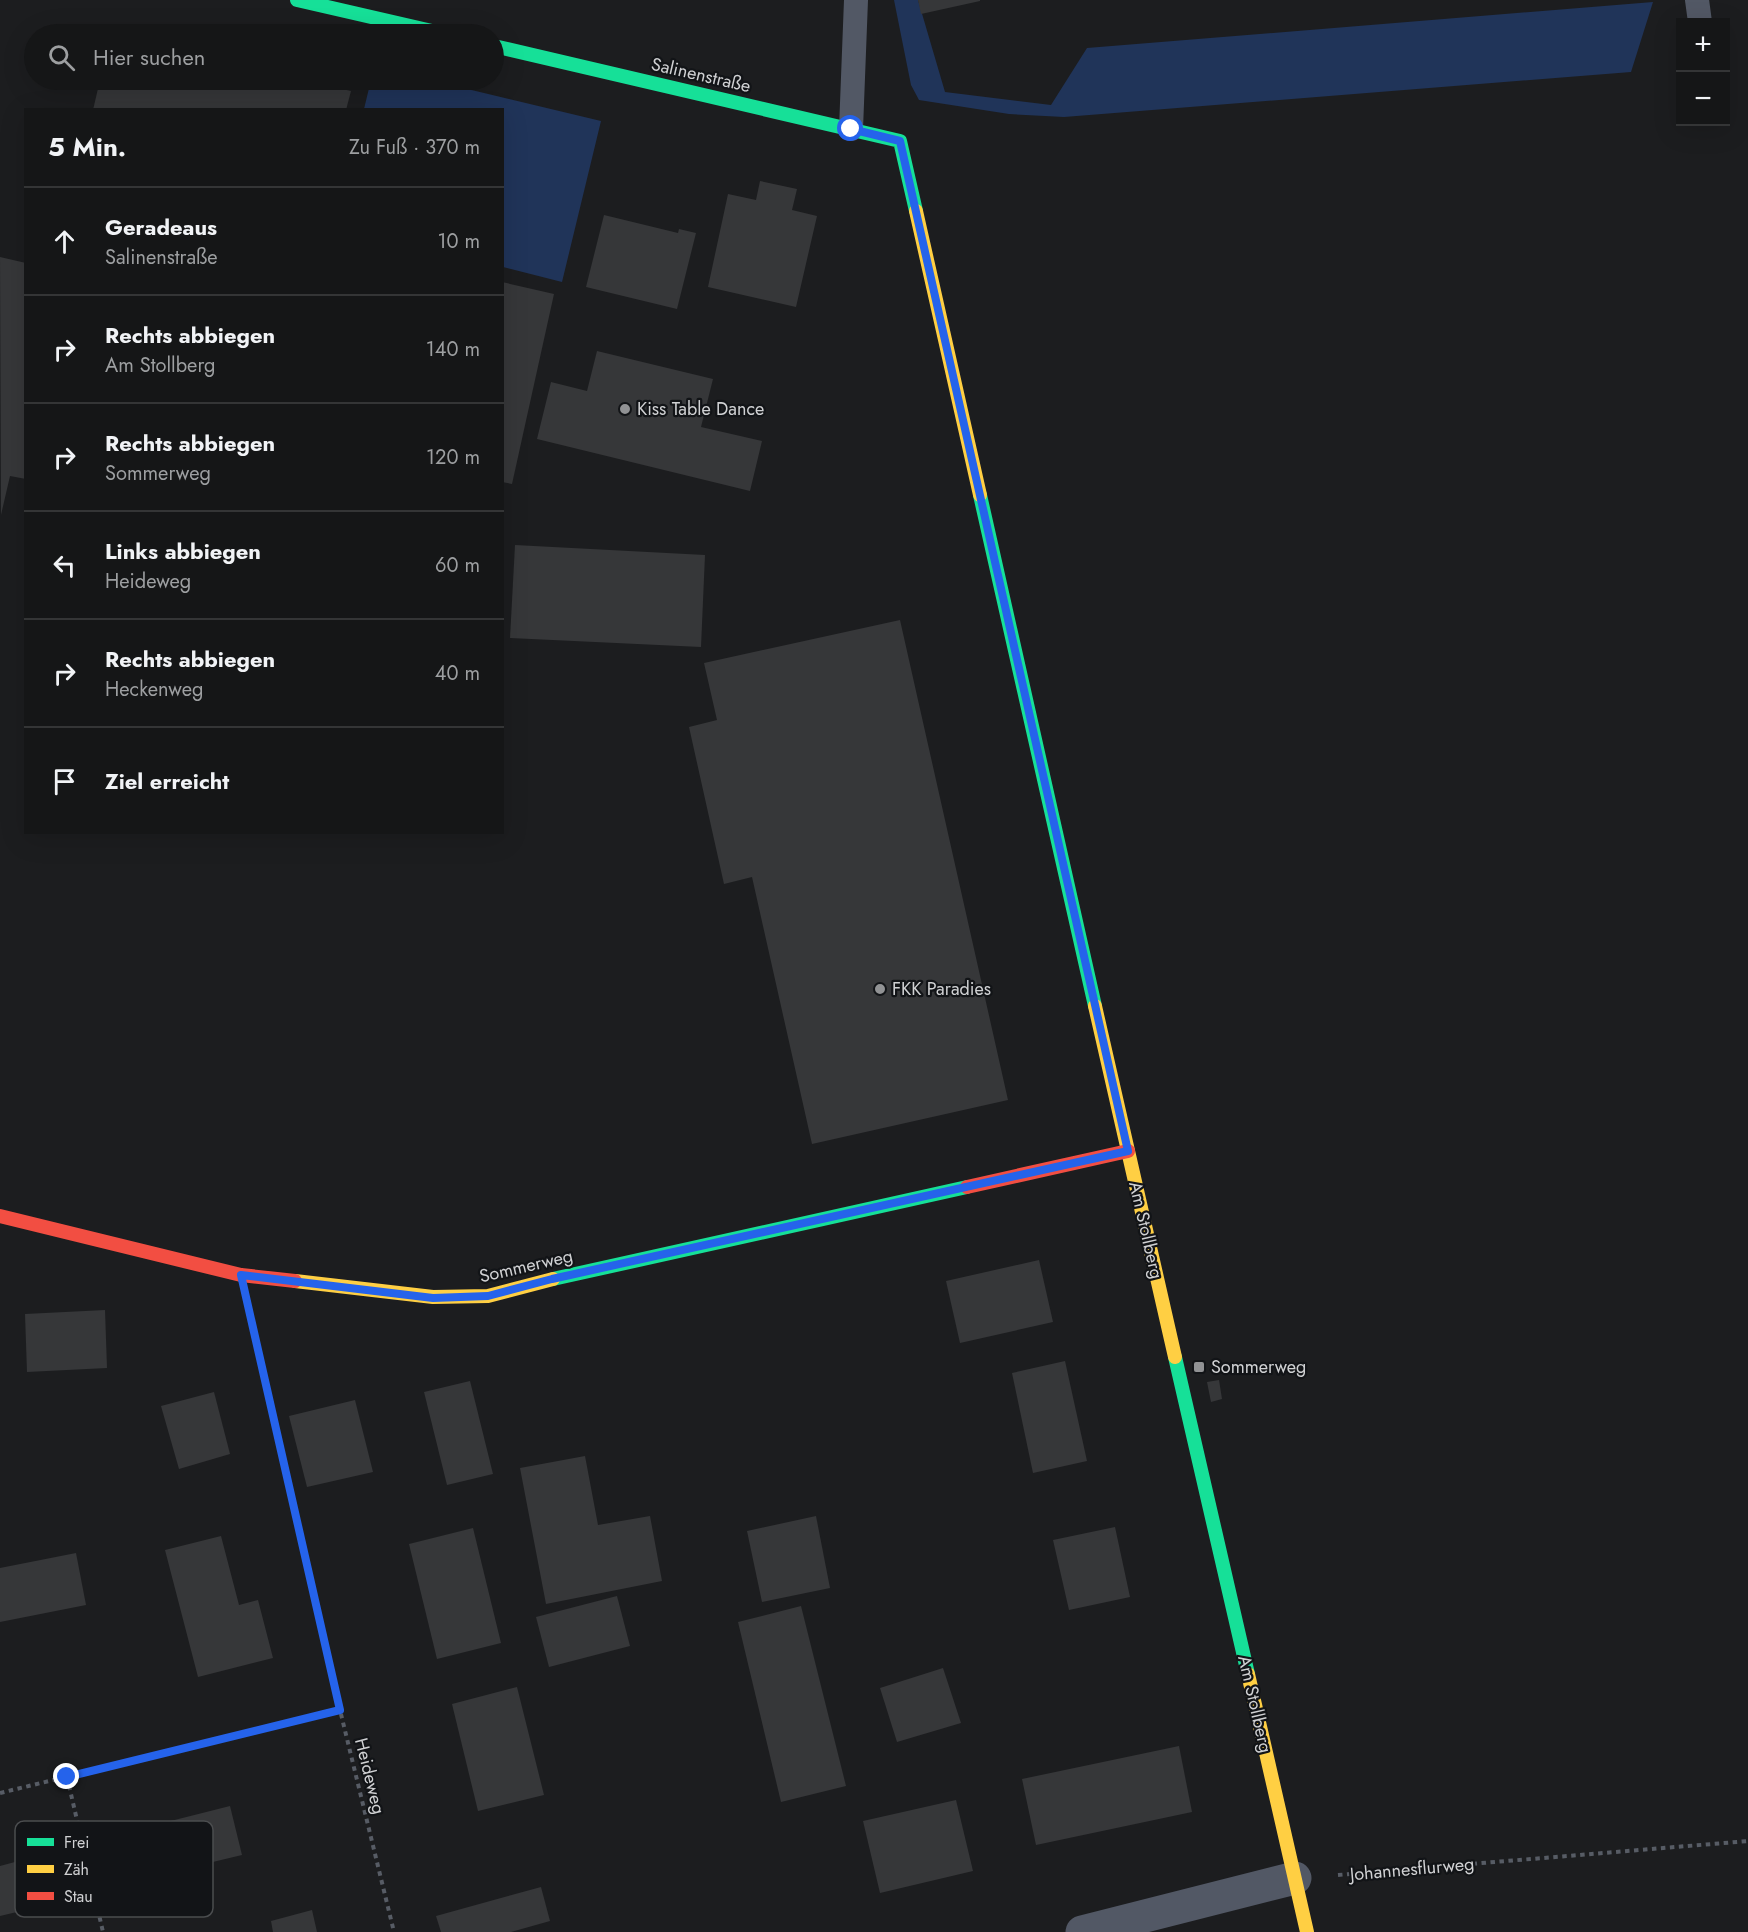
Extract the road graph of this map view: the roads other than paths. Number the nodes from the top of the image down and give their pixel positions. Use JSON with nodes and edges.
{"nodes":[{"id":1,"x":297,"y":0,"type":"edge"},
{"id":2,"x":856,"y":0,"type":"edge"},
{"id":3,"x":1697,"y":0,"type":"edge"},
{"id":4,"x":1699,"y":18,"type":"edge"},
{"id":5,"x":402,"y":24,"type":"edge"},
{"id":6,"x":504,"y":48,"type":"edge"},
{"id":7,"x":851,"y":129,"type":"junction"},
{"id":8,"x":900,"y":141,"type":"joint"},
{"id":9,"x":1128,"y":1151,"type":"junction"},
{"id":10,"x":0,"y":1216,"type":"edge"},
{"id":11,"x":1295,"y":1878,"type":"junction"},
{"id":12,"x":1082,"y":1932,"type":"edge"},
{"id":13,"x":1307,"y":1932,"type":"edge"}],
"edges":[{"from":1,"to":5,"type":"street"},
{"from":2,"to":7,"type":"lane"},
{"from":3,"to":4,"type":"lane"},
{"from":6,"to":7,"type":"street","name":"Salinenstraße"},
{"from":7,"to":8,"type":"street","name":"Salinenstraße"},
{"from":8,"to":9,"type":"street","name":"Am Stollberg"},
{"from":9,"to":10,"type":"street","name":"Sommerweg"},
{"from":9,"to":11,"type":"street","name":"Am Stollberg"},
{"from":11,"to":12,"type":"street"},
{"from":11,"to":13,"type":"street","name":"Am Stollberg"}]}
